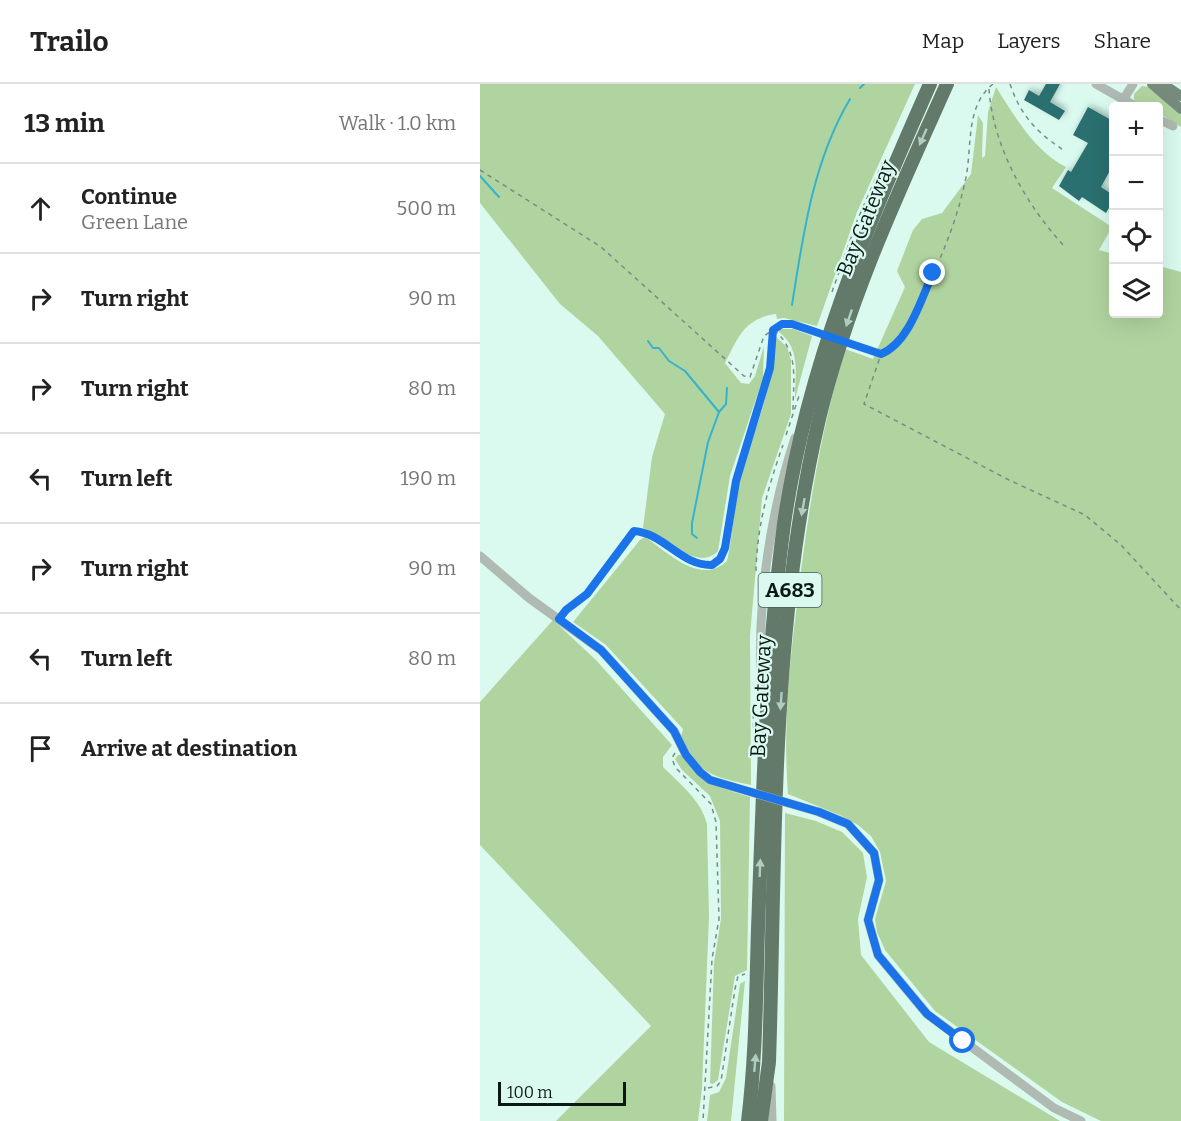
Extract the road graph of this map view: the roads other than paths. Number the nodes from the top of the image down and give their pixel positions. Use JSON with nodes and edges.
{"nodes":[{"id":1,"x":930,"y":84,"type":"edge"},
{"id":2,"x":947,"y":84,"type":"edge"},
{"id":3,"x":1096,"y":84,"type":"edge"},
{"id":4,"x":1133,"y":84,"type":"edge"},
{"id":5,"x":1152,"y":84,"type":"edge"},
{"id":6,"x":1163,"y":84,"type":"edge"},
{"id":7,"x":1175,"y":84,"type":"edge"},
{"id":8,"x":1181,"y":88,"type":"edge"},
{"id":9,"x":1181,"y":96,"type":"edge"},
{"id":10,"x":1123,"y":99,"type":"junction"},
{"id":11,"x":1128,"y":102,"type":"edge"},
{"id":12,"x":1181,"y":109,"type":"edge"},
{"id":13,"x":1163,"y":121,"type":"edge"},
{"id":14,"x":1173,"y":126,"type":"dead end"},
{"id":15,"x":480,"y":556,"type":"edge"},
{"id":16,"x":770,"y":1062,"type":"junction"},
{"id":17,"x":748,"y":1121,"type":"edge"},
{"id":18,"x":761,"y":1121,"type":"edge"},
{"id":19,"x":772,"y":1121,"type":"edge"},
{"id":20,"x":1081,"y":1121,"type":"edge"}],
"edges":[{"from":17,"to":1,"type":"highway","name":"Bay Gateway","number":"A683","one_way":true},
{"from":2,"to":16,"type":"highway","name":"Bay Gateway","number":"A683","one_way":true},
{"from":3,"to":10,"type":"street"},
{"from":4,"to":10,"type":"street"},
{"from":5,"to":12,"type":"main road"},
{"from":6,"to":9,"type":"main road"},
{"from":7,"to":8,"type":"main road"},
{"from":10,"to":11,"type":"street"},
{"from":13,"to":14,"type":"street"},
{"from":15,"to":20,"type":"street","bridge":true},
{"from":16,"to":18,"type":"highway","name":"Bay Gateway","number":"A683"},
{"from":16,"to":19,"type":"street"}]}
